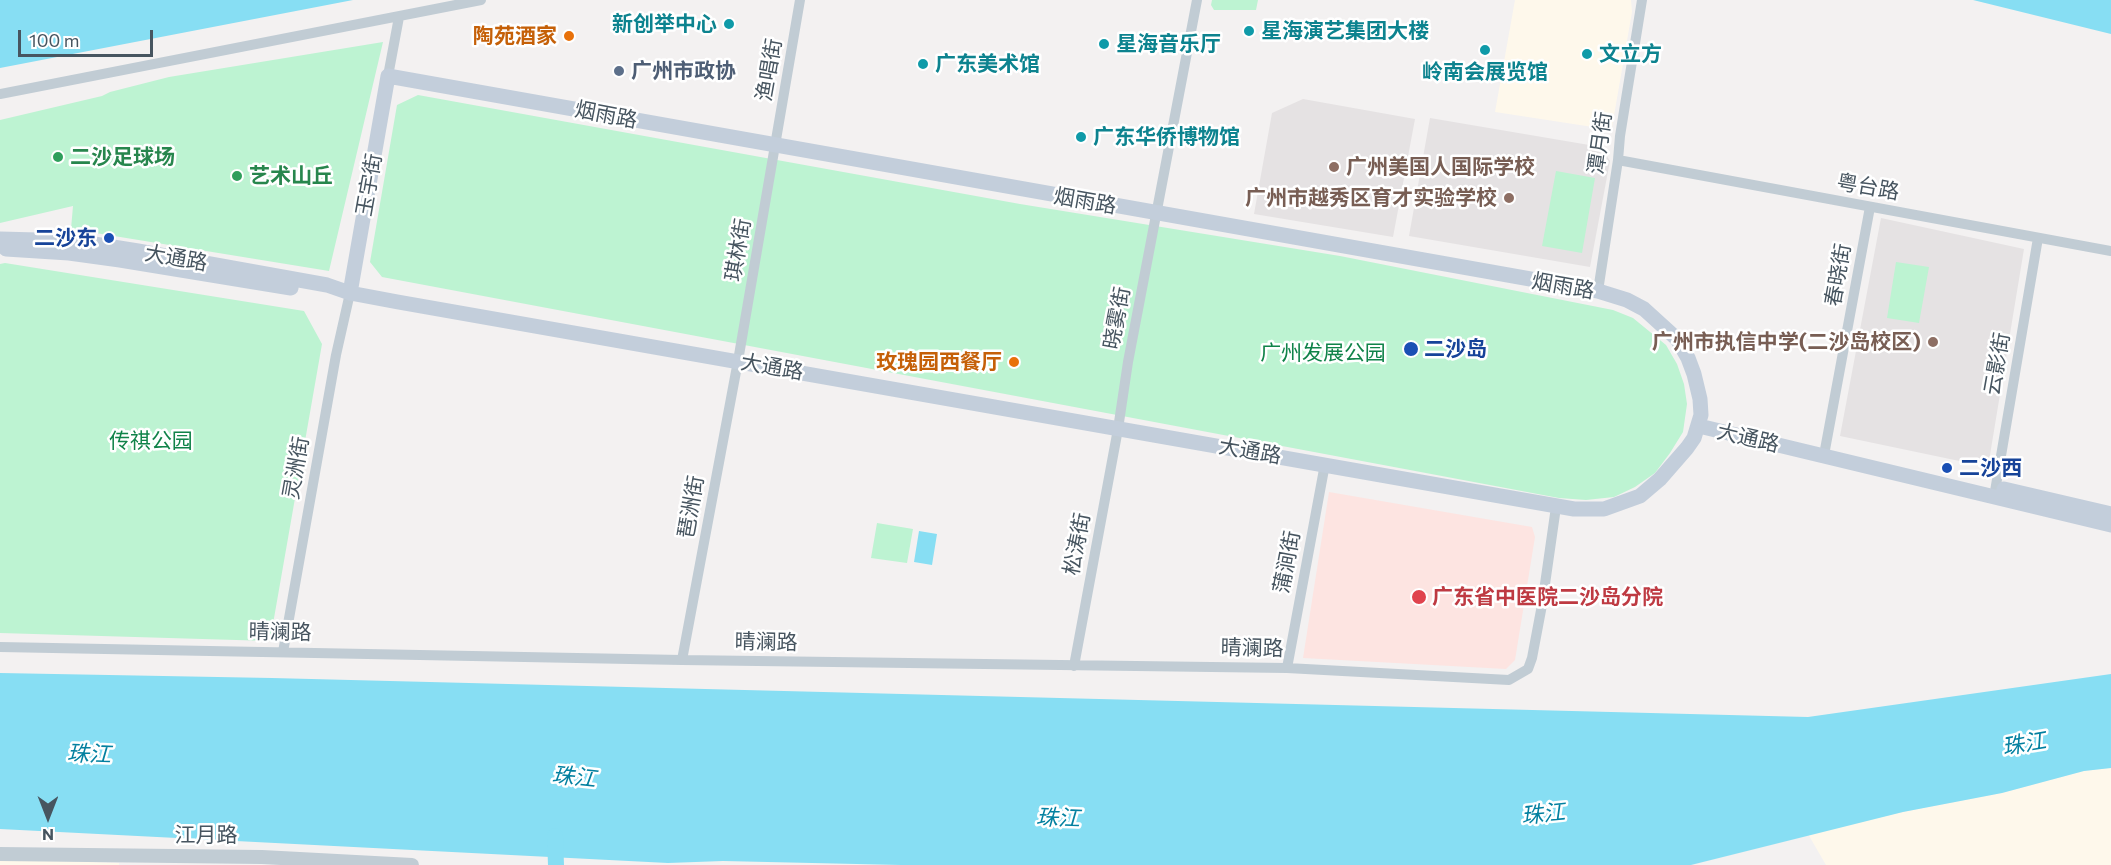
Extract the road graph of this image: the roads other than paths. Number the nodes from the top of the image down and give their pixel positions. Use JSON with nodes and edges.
{"nodes":[{"id":1,"x":481,"y":0,"type":"edge"},
{"id":2,"x":800,"y":0,"type":"edge"},
{"id":3,"x":1197,"y":0,"type":"edge"},
{"id":4,"x":1642,"y":0,"type":"edge"},
{"id":5,"x":399,"y":16,"type":"junction"},
{"id":6,"x":388,"y":76,"type":"junction"},
{"id":7,"x":0,"y":94,"type":"edge"},
{"id":8,"x":776,"y":146,"type":"junction"},
{"id":9,"x":1618,"y":160,"type":"junction"},
{"id":10,"x":1870,"y":207,"type":"junction"},
{"id":11,"x":1156,"y":214,"type":"junction"},
{"id":12,"x":2038,"y":238,"type":"junction"},
{"id":13,"x":0,"y":239,"type":"edge"},
{"id":14,"x":0,"y":249,"type":"edge"},
{"id":15,"x":2111,"y":251,"type":"edge"},
{"id":16,"x":1598,"y":291,"type":"junction"},
{"id":17,"x":350,"y":293,"type":"junction"},
{"id":18,"x":738,"y":361,"type":"junction"},
{"id":19,"x":1700,"y":421,"type":"junction"},
{"id":20,"x":1118,"y":429,"type":"junction"},
{"id":21,"x":1825,"y":451,"type":"junction"},
{"id":22,"x":1325,"y":464,"type":"junction"},
{"id":23,"x":1995,"y":492,"type":"junction"},
{"id":24,"x":1556,"y":507,"type":"junction"},
{"id":25,"x":2111,"y":514,"type":"edge"},
{"id":26,"x":2111,"y":525,"type":"edge"},
{"id":27,"x":0,"y":647,"type":"edge"},
{"id":28,"x":283,"y":652,"type":"junction"},
{"id":29,"x":682,"y":660,"type":"junction"},
{"id":30,"x":1074,"y":666,"type":"junction"},
{"id":31,"x":1287,"y":668,"type":"junction"},
{"id":32,"x":0,"y":854,"type":"edge"},
{"id":33,"x":126,"y":860,"type":"edge"},
{"id":34,"x":262,"y":861,"type":"edge"},
{"id":35,"x":394,"y":864,"type":"edge"},
{"id":36,"x":412,"y":865,"type":"edge"}],
"edges":[{"from":1,"to":5,"type":"street"},
{"from":2,"to":8,"type":"street","name":"渔唱街"},
{"from":3,"to":11,"type":"street","name":"晓雾街"},
{"from":4,"to":9,"type":"street","name":"潭月街"},
{"from":5,"to":6,"type":"street"},
{"from":5,"to":7,"type":"street"},
{"from":6,"to":8,"type":"main road","name":"烟雨路"},
{"from":6,"to":17,"type":"main road","name":"玉宇街"},
{"from":8,"to":11,"type":"main road","name":"烟雨路"},
{"from":8,"to":18,"type":"street","name":"琪林街"},
{"from":9,"to":10,"type":"street","name":"粤台路"},
{"from":9,"to":16,"type":"street","name":"潭月街"},
{"from":10,"to":12,"type":"street","name":"粤台路"},
{"from":10,"to":21,"type":"street","name":"春晓街"},
{"from":11,"to":16,"type":"main road","name":"烟雨路"},
{"from":11,"to":20,"type":"street","name":"晓雾街"},
{"from":12,"to":15,"type":"street","name":"粤台路"},
{"from":12,"to":23,"type":"street","name":"云影街"},
{"from":13,"to":17,"type":"main road","name":"大通路"},
{"from":14,"to":17,"type":"main road","name":"大通路"},
{"from":16,"to":19,"type":"main road","name":"烟雨路"},
{"from":17,"to":18,"type":"main road","name":"大通路"},
{"from":17,"to":28,"type":"street","name":"灵洲街"},
{"from":18,"to":20,"type":"main road","name":"大通路"},
{"from":18,"to":29,"type":"street","name":"琶洲街"},
{"from":19,"to":21,"type":"main road","name":"大通路"},
{"from":19,"to":24,"type":"main road","name":"大通路"},
{"from":20,"to":22,"type":"main road","name":"大通路"},
{"from":20,"to":30,"type":"street","name":"松涛街"},
{"from":21,"to":23,"type":"main road","name":"大通路"},
{"from":22,"to":24,"type":"main road","name":"大通路"},
{"from":22,"to":31,"type":"street","name":"蒲涧街"},
{"from":23,"to":25,"type":"main road","name":"大通路"},
{"from":23,"to":26,"type":"main road","name":"大通路"},
{"from":24,"to":31,"type":"street","name":"晴澜路"},
{"from":27,"to":28,"type":"street","name":"晴澜路"},
{"from":28,"to":29,"type":"street","name":"晴澜路"},
{"from":29,"to":30,"type":"street","name":"晴澜路"},
{"from":30,"to":31,"type":"street","name":"晴澜路"},
{"from":32,"to":33,"type":"street","name":"江月路"},
{"from":33,"to":34,"type":"street","name":"江月路"},
{"from":34,"to":35,"type":"street","name":"江月路"},
{"from":35,"to":36,"type":"street","name":"江月路"}]}
